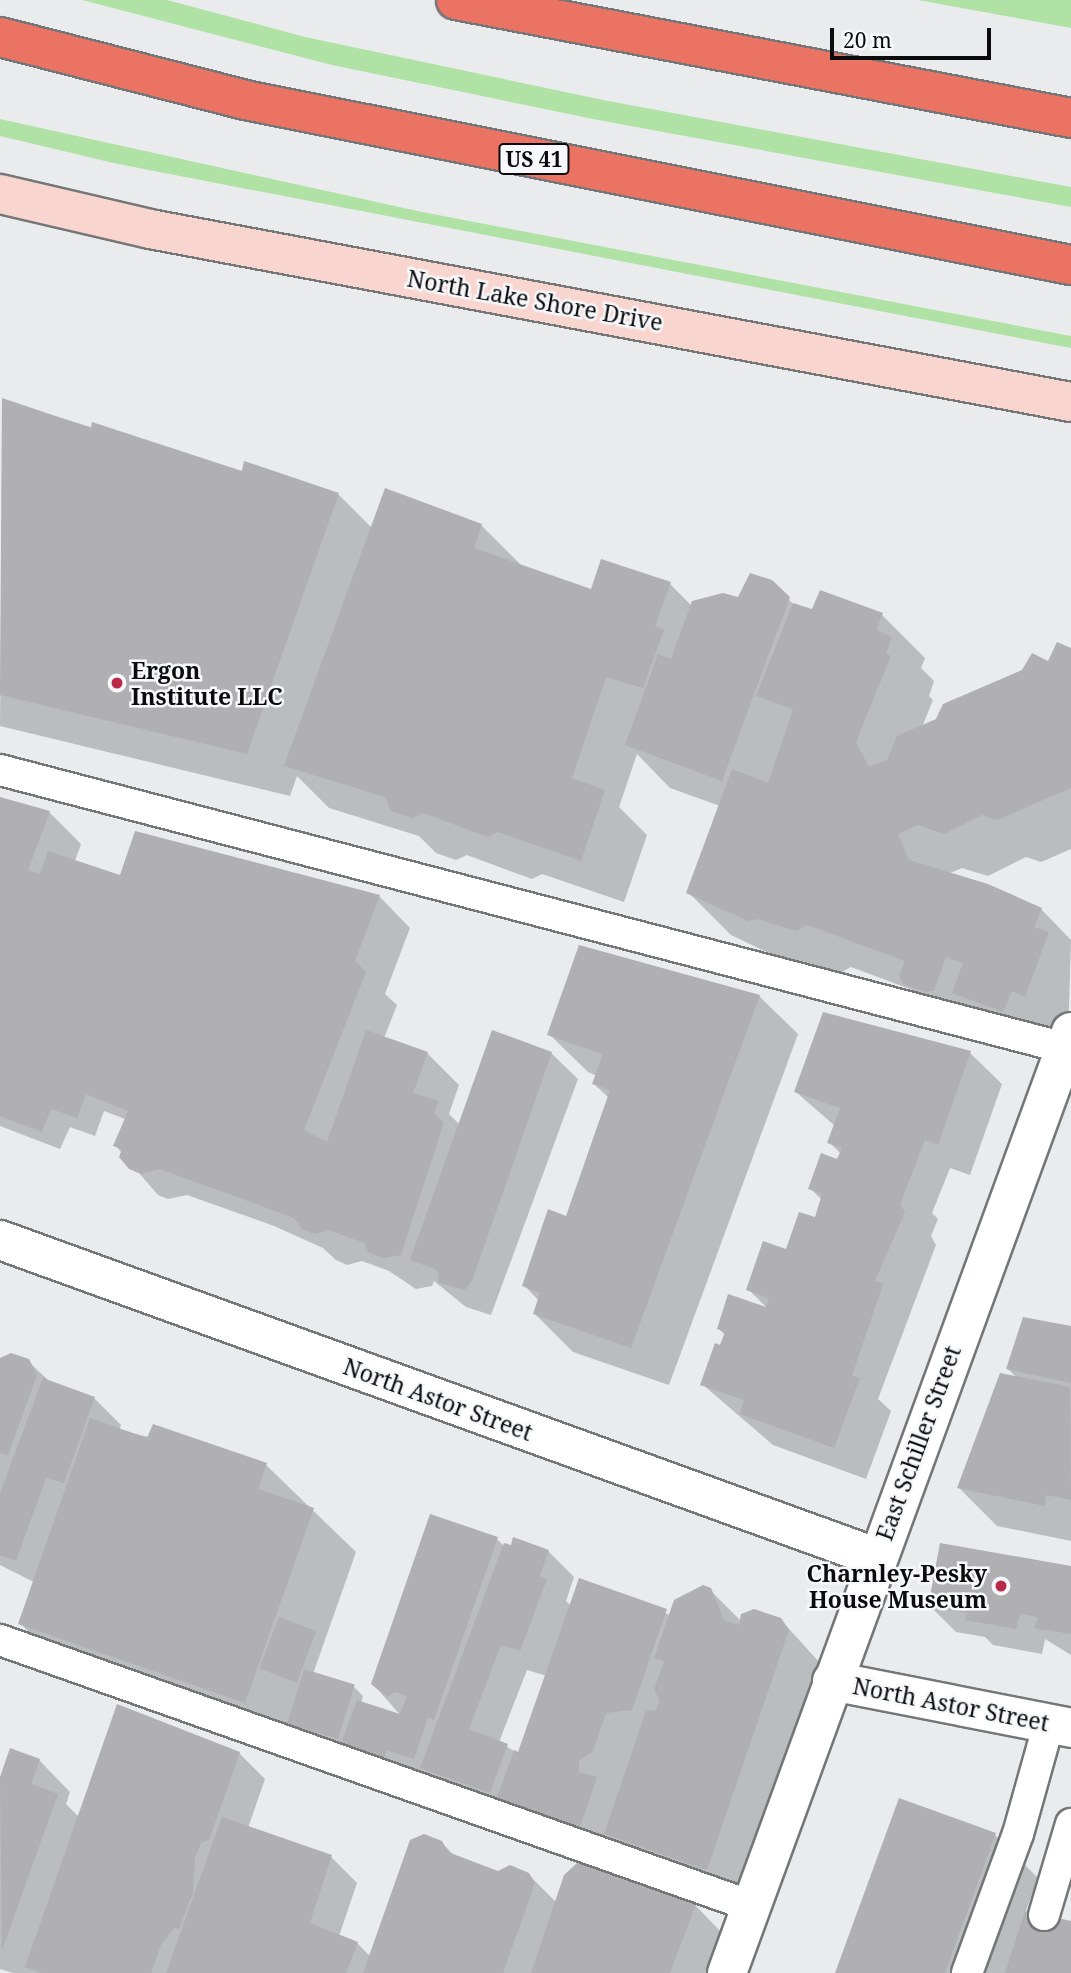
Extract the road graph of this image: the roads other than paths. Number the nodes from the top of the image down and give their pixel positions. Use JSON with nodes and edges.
{"nodes":[{"id":1,"x":456,"y":0,"type":"edge"},
{"id":2,"x":0,"y":37,"type":"edge"},
{"id":3,"x":1071,"y":118,"type":"edge"},
{"id":4,"x":0,"y":194,"type":"edge"},
{"id":5,"x":1071,"y":265,"type":"edge"},
{"id":6,"x":1071,"y":402,"type":"edge"},
{"id":7,"x":0,"y":770,"type":"edge"},
{"id":8,"x":1068,"y":1040,"type":"edge"},
{"id":9,"x":0,"y":1240,"type":"edge"},
{"id":10,"x":875,"y":1557,"type":"junction"},
{"id":11,"x":0,"y":1640,"type":"edge"},
{"id":12,"x":832,"y":1681,"type":"junction"},
{"id":13,"x":1060,"y":1725,"type":"edge"},
{"id":14,"x":1071,"y":1824,"type":"edge"},
{"id":15,"x":751,"y":1906,"type":"junction"},
{"id":16,"x":1044,"y":1915,"type":"dead end"},
{"id":17,"x":727,"y":1973,"type":"edge"},
{"id":18,"x":967,"y":1973,"type":"edge"}],
"edges":[{"from":1,"to":3,"type":"highway"},
{"from":2,"to":5,"type":"highway","number":"US 41"},
{"from":4,"to":6,"type":"main road","name":"North Lake Shore Drive"},
{"from":7,"to":8,"type":"lane"},
{"from":8,"to":10,"type":"street","name":"East Schiller Street"},
{"from":9,"to":10,"type":"street","name":"North Astor Street"},
{"from":10,"to":12,"type":"street","name":"East Schiller Street"},
{"from":11,"to":15,"type":"lane"},
{"from":12,"to":13,"type":"street","name":"North Astor Street"},
{"from":12,"to":15,"type":"street","name":"East Schiller Street"},
{"from":13,"to":18,"type":"lane"},
{"from":14,"to":16,"type":"lane"},
{"from":15,"to":17,"type":"street","name":"East Schiller Street"}]}
